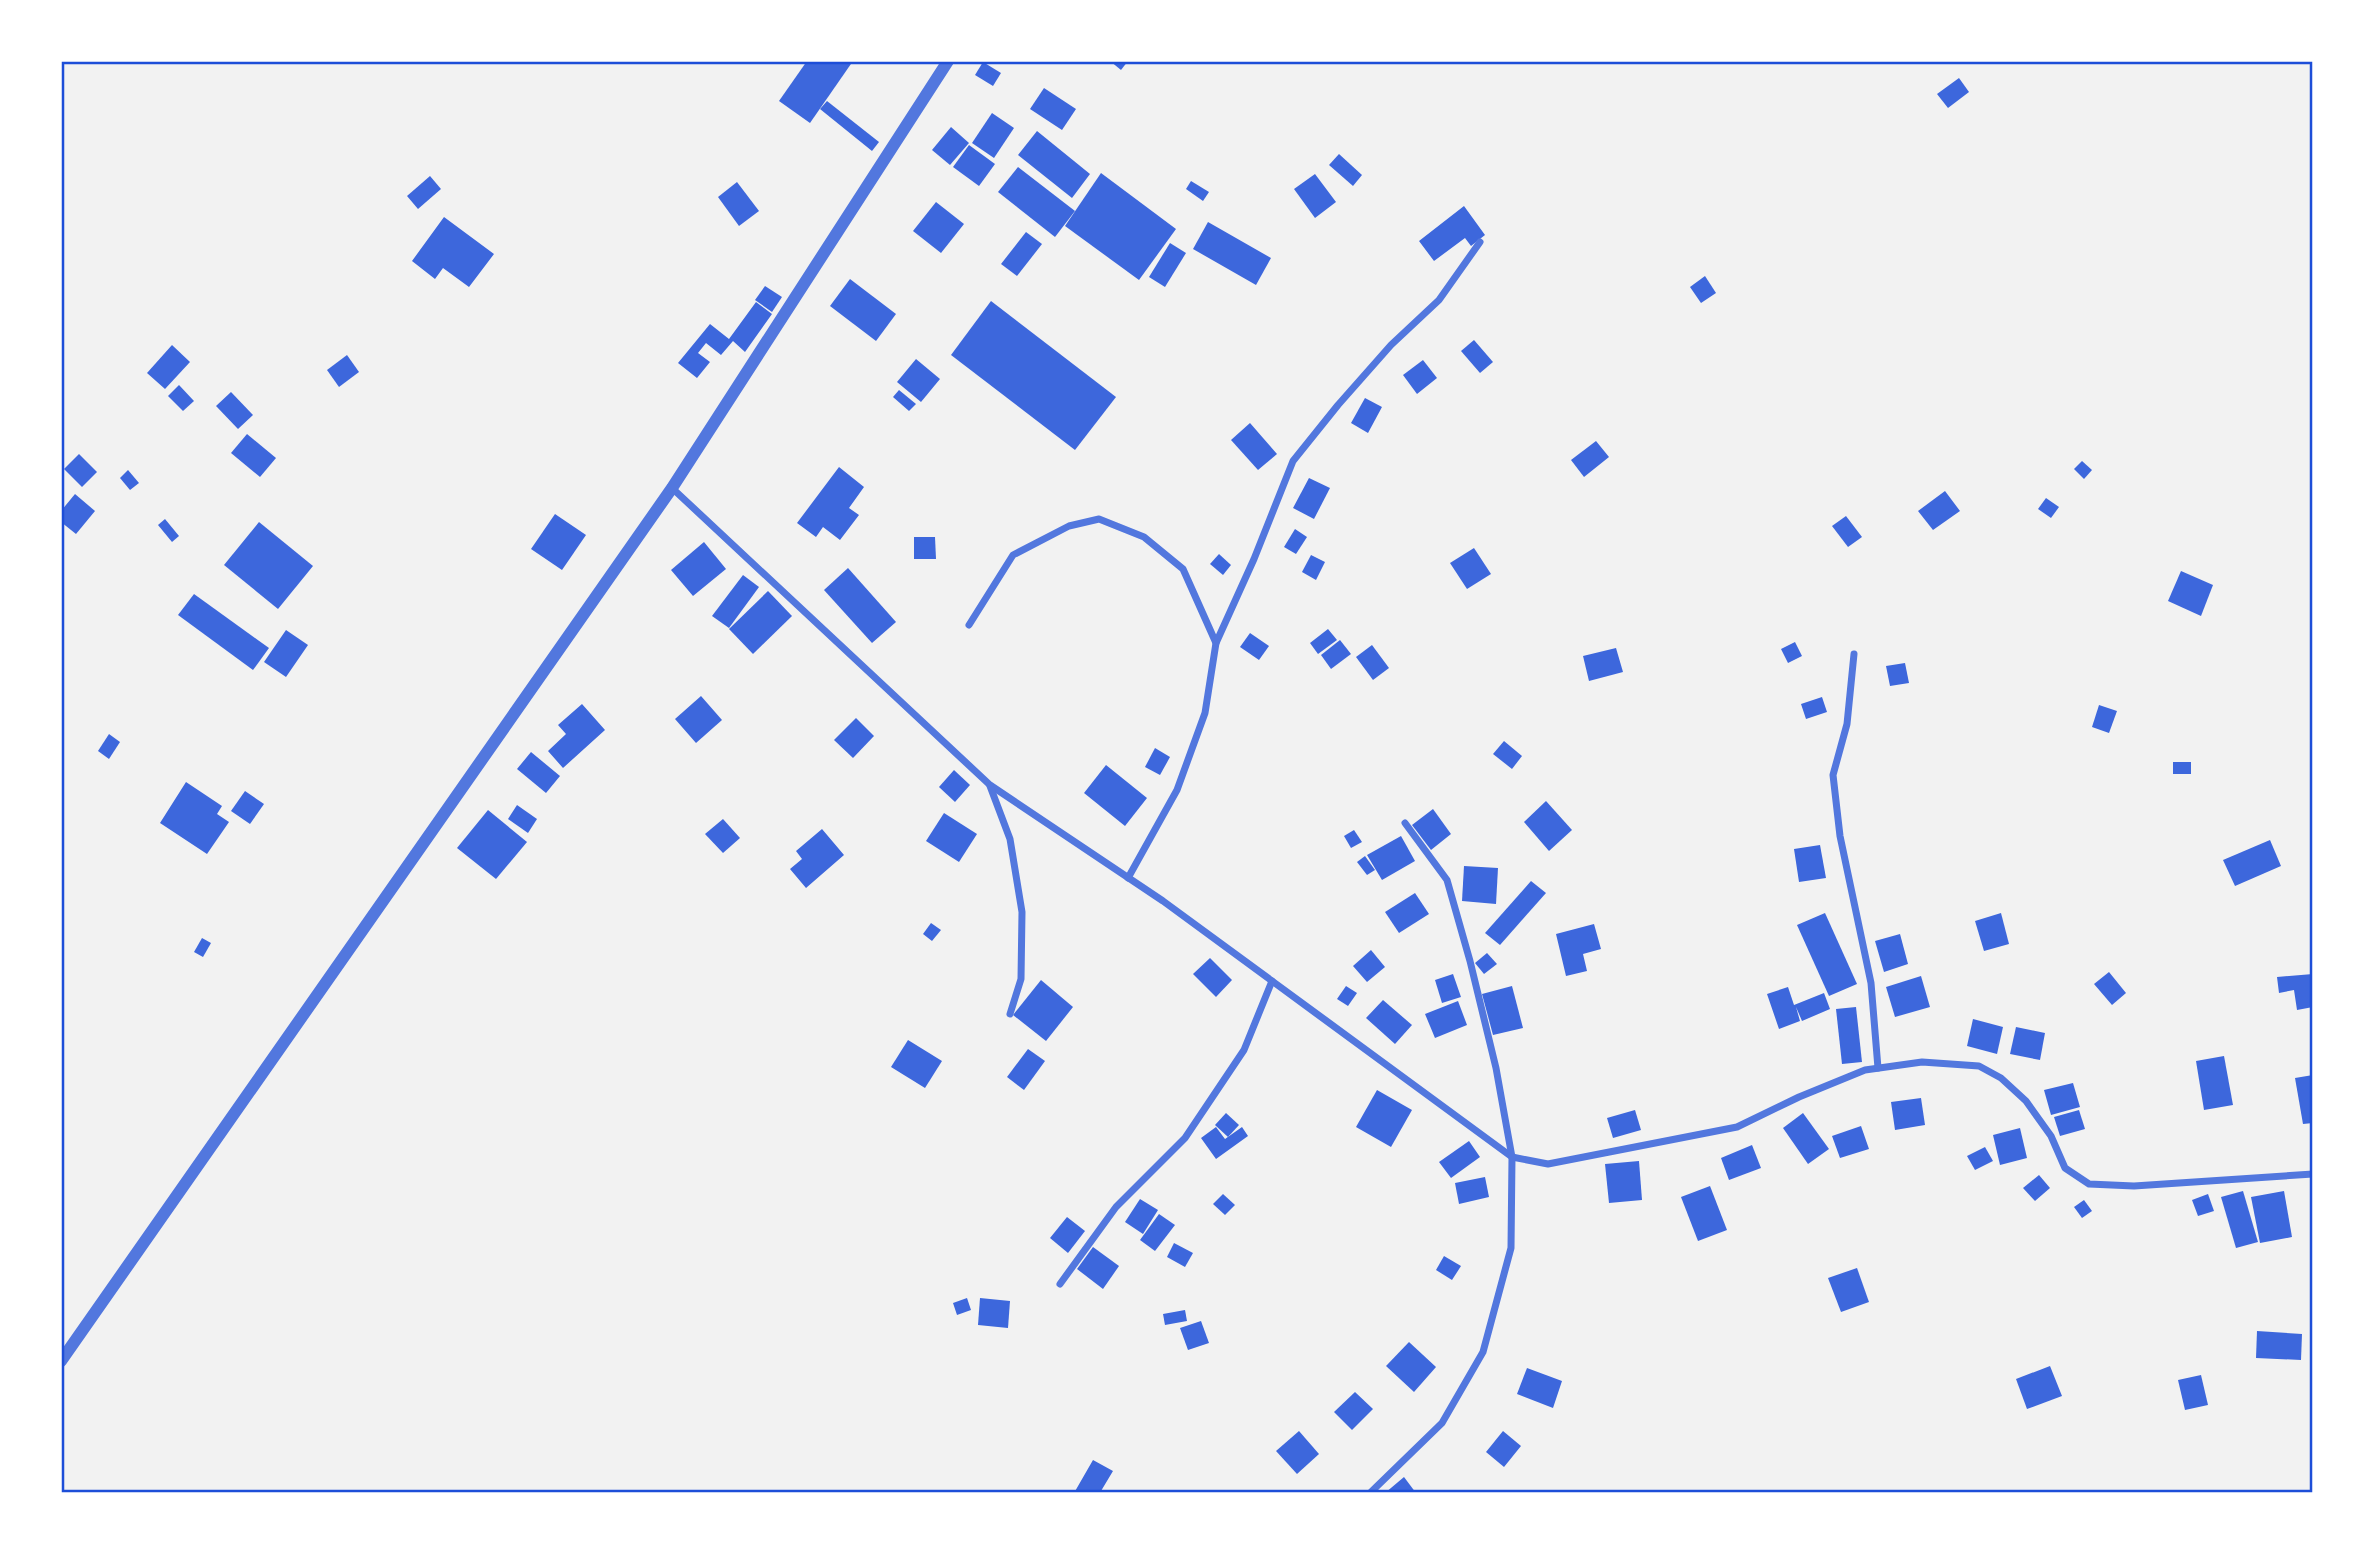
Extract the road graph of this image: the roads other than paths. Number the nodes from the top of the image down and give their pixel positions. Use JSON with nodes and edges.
{"nodes":[{"id":1,"x":948,"y":61,"type":"edge"},
{"id":2,"x":1480,"y":242,"type":"dead end"},
{"id":3,"x":672,"y":488,"type":"junction"},
{"id":4,"x":969,"y":625,"type":"dead end"},
{"id":5,"x":1216,"y":643,"type":"junction"},
{"id":6,"x":1854,"y":654,"type":"dead end"},
{"id":7,"x":990,"y":785,"type":"junction"},
{"id":8,"x":1405,"y":823,"type":"dead end"},
{"id":9,"x":1128,"y":878,"type":"junction"},
{"id":10,"x":1272,"y":981,"type":"junction"},
{"id":11,"x":1010,"y":1014,"type":"dead end"},
{"id":12,"x":1878,"y":1068,"type":"junction"},
{"id":13,"x":1512,"y":1157,"type":"junction"},
{"id":14,"x":2313,"y":1174,"type":"edge"},
{"id":15,"x":1060,"y":1284,"type":"dead end"},
{"id":16,"x":61,"y":1361,"type":"edge"},
{"id":17,"x":1370,"y":1493,"type":"edge"}],
"edges":[{"from":1,"to":3,"type":"street"},
{"from":2,"to":5,"type":"street"},
{"from":3,"to":7,"type":"street"},
{"from":3,"to":16,"type":"street"},
{"from":4,"to":5,"type":"street"},
{"from":5,"to":9,"type":"street"},
{"from":6,"to":12,"type":"street"},
{"from":7,"to":9,"type":"street"},
{"from":7,"to":11,"type":"street"},
{"from":8,"to":13,"type":"street"},
{"from":9,"to":10,"type":"street"},
{"from":10,"to":13,"type":"street"},
{"from":10,"to":15,"type":"street"},
{"from":12,"to":13,"type":"street"},
{"from":12,"to":14,"type":"street"},
{"from":13,"to":17,"type":"street"}]}
